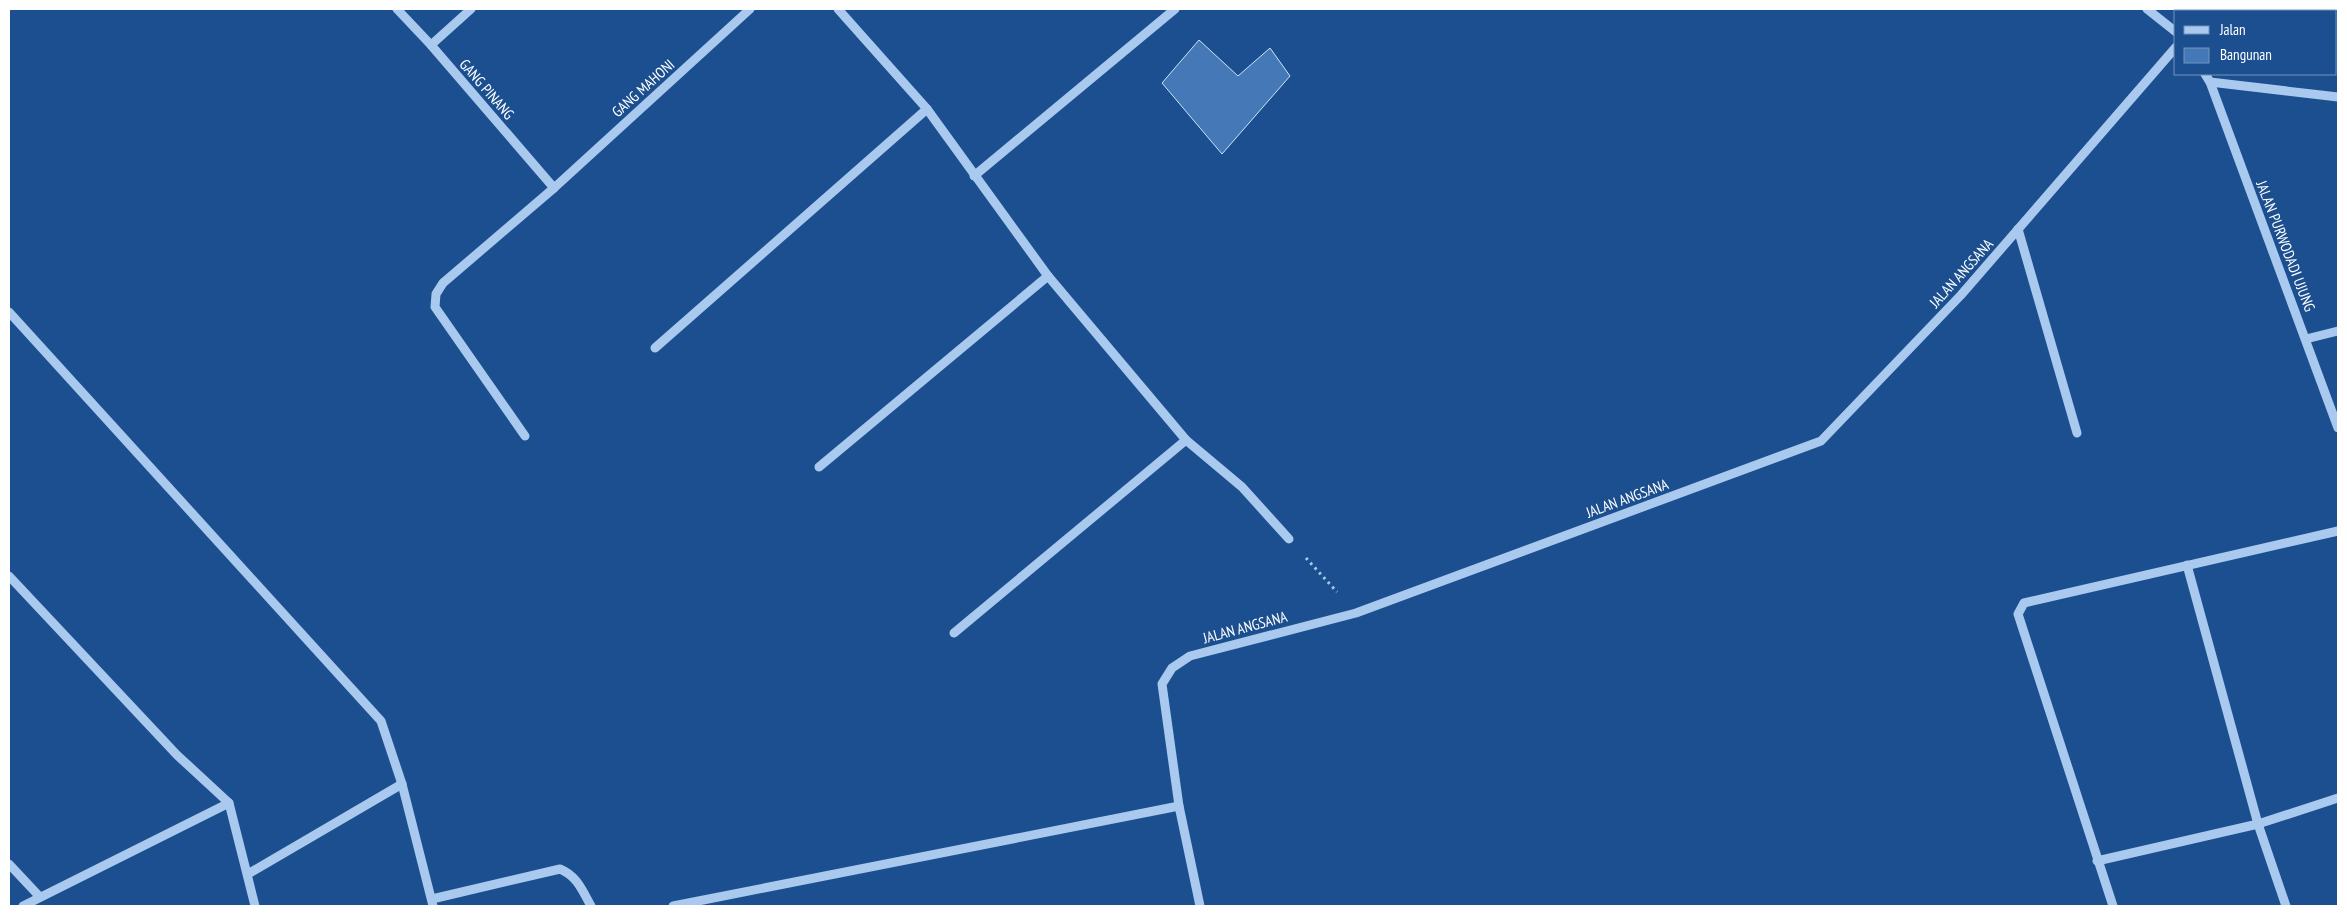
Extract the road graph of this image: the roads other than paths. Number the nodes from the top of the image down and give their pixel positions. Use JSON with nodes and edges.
{"nodes":[{"id":1,"x":397,"y":9,"type":"edge"},
{"id":2,"x":471,"y":9,"type":"edge"},
{"id":3,"x":750,"y":9,"type":"edge"},
{"id":4,"x":838,"y":9,"type":"edge"},
{"id":5,"x":1175,"y":9,"type":"edge"},
{"id":6,"x":2147,"y":9,"type":"edge"},
{"id":7,"x":2174,"y":30,"type":"edge"},
{"id":8,"x":431,"y":45,"type":"junction"},
{"id":9,"x":2174,"y":50,"type":"edge"},
{"id":10,"x":2205,"y":75,"type":"edge"},
{"id":11,"x":2210,"y":82,"type":"junction"},
{"id":12,"x":2338,"y":97,"type":"edge"},
{"id":13,"x":928,"y":109,"type":"junction"},
{"id":14,"x":974,"y":176,"type":"junction"},
{"id":15,"x":554,"y":188,"type":"junction"},
{"id":16,"x":2018,"y":229,"type":"junction"},
{"id":17,"x":1048,"y":276,"type":"junction"},
{"id":18,"x":9,"y":312,"type":"edge"},
{"id":19,"x":2338,"y":331,"type":"edge"},
{"id":20,"x":2306,"y":339,"type":"junction"},
{"id":21,"x":656,"y":348,"type":"dead end"},
{"id":22,"x":2338,"y":428,"type":"edge"},
{"id":23,"x":2077,"y":433,"type":"dead end"},
{"id":24,"x":525,"y":436,"type":"dead end"},
{"id":25,"x":1186,"y":440,"type":"junction"},
{"id":26,"x":819,"y":467,"type":"dead end"},
{"id":27,"x":2338,"y":531,"type":"edge"},
{"id":28,"x":1289,"y":539,"type":"road end"},
{"id":29,"x":2187,"y":566,"type":"junction"},
{"id":30,"x":9,"y":576,"type":"edge"},
{"id":31,"x":954,"y":633,"type":"dead end"},
{"id":32,"x":402,"y":784,"type":"junction"},
{"id":33,"x":2338,"y":798,"type":"edge"},
{"id":34,"x":229,"y":803,"type":"junction"},
{"id":35,"x":1179,"y":806,"type":"junction"},
{"id":36,"x":2258,"y":824,"type":"junction"},
{"id":37,"x":2097,"y":861,"type":"junction"},
{"id":38,"x":9,"y":864,"type":"edge"},
{"id":39,"x":248,"y":874,"type":"junction"},
{"id":40,"x":39,"y":896,"type":"junction"},
{"id":41,"x":432,"y":902,"type":"edge"},
{"id":42,"x":23,"y":906,"type":"edge"},
{"id":43,"x":255,"y":906,"type":"edge"},
{"id":44,"x":591,"y":906,"type":"edge"},
{"id":45,"x":673,"y":906,"type":"edge"},
{"id":46,"x":1200,"y":906,"type":"edge"},
{"id":47,"x":2113,"y":906,"type":"edge"},
{"id":48,"x":2286,"y":906,"type":"edge"}],
"edges":[{"from":1,"to":8,"type":"street","name":"GANG PINANG"},
{"from":2,"to":8,"type":"street"},
{"from":3,"to":15,"type":"street","name":"GANG MAHONI"},
{"from":4,"to":13,"type":"street"},
{"from":5,"to":14,"type":"street"},
{"from":6,"to":7,"type":"street"},
{"from":8,"to":15,"type":"street","name":"GANG PINANG"},
{"from":9,"to":16,"type":"street","name":"JALAN ANGSANA"},
{"from":10,"to":11,"type":"street","name":"JALAN PURWODADI UJUNG"},
{"from":11,"to":12,"type":"street"},
{"from":11,"to":20,"type":"street","name":"JALAN PURWODADI UJUNG"},
{"from":13,"to":14,"type":"street"},
{"from":13,"to":21,"type":"street"},
{"from":14,"to":17,"type":"street"},
{"from":15,"to":24,"type":"street","name":"GANG MAHONI"},
{"from":16,"to":23,"type":"street"},
{"from":16,"to":35,"type":"street","name":"JALAN ANGSANA"},
{"from":17,"to":25,"type":"street"},
{"from":17,"to":26,"type":"street"},
{"from":18,"to":32,"type":"street"},
{"from":19,"to":20,"type":"street"},
{"from":20,"to":22,"type":"street","name":"JALAN PURWODADI UJUNG"},
{"from":25,"to":28,"type":"street"},
{"from":25,"to":31,"type":"street"},
{"from":27,"to":29,"type":"street"},
{"from":29,"to":36,"type":"street"},
{"from":29,"to":37,"type":"street"},
{"from":30,"to":34,"type":"street"},
{"from":32,"to":39,"type":"street"},
{"from":32,"to":41,"type":"street"},
{"from":33,"to":36,"type":"street"},
{"from":34,"to":39,"type":"street"},
{"from":34,"to":40,"type":"street"},
{"from":35,"to":45,"type":"street"},
{"from":35,"to":46,"type":"street","name":"JALAN ANGSANA"},
{"from":36,"to":37,"type":"street"},
{"from":36,"to":48,"type":"street"},
{"from":37,"to":47,"type":"street"},
{"from":38,"to":40,"type":"street"},
{"from":39,"to":43,"type":"street"},
{"from":40,"to":42,"type":"street"},
{"from":41,"to":44,"type":"street"}]}
